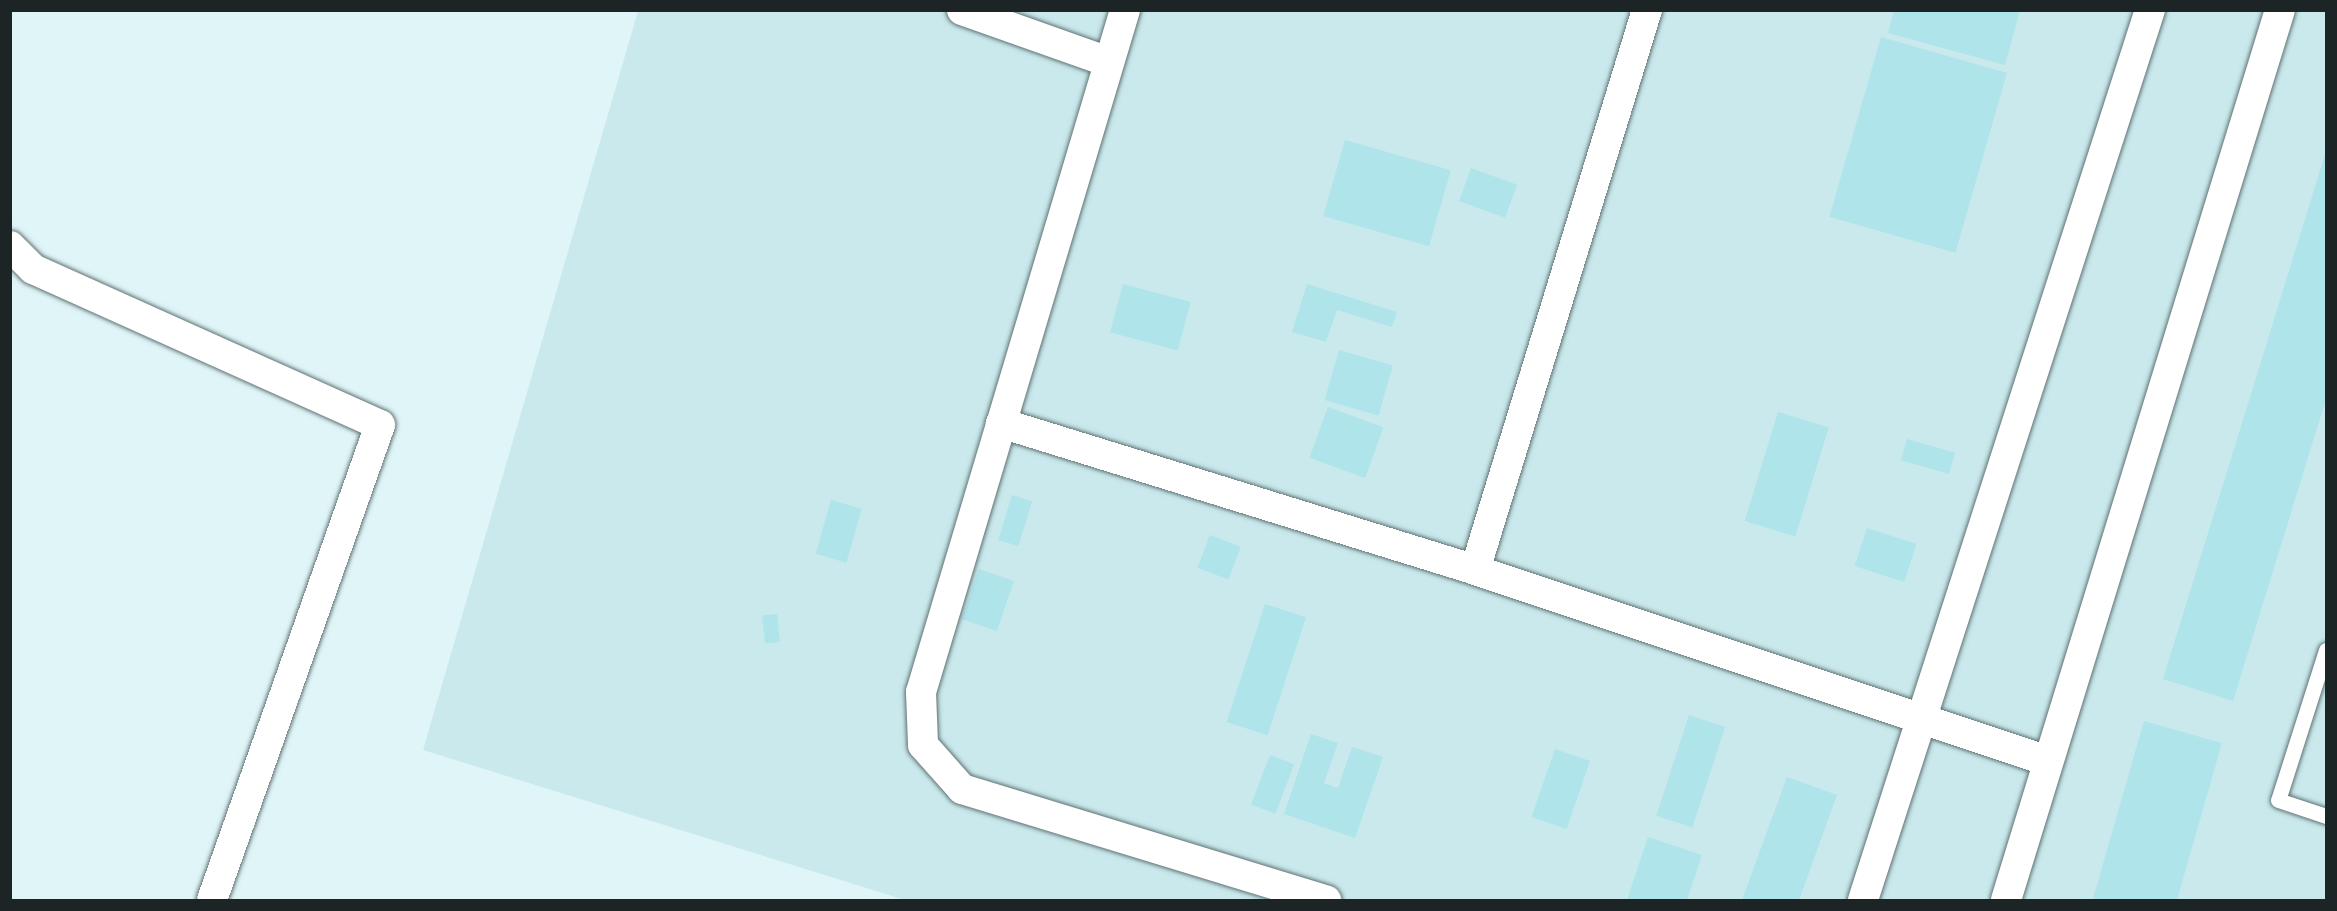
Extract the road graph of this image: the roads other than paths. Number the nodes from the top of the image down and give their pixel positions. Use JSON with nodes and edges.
{"nodes":[{"id":1,"x":962,"y":10,"type":"edge"},
{"id":2,"x":1125,"y":10,"type":"edge"},
{"id":3,"x":1647,"y":10,"type":"edge"},
{"id":4,"x":2150,"y":10,"type":"edge"},
{"id":5,"x":2280,"y":10,"type":"edge"},
{"id":6,"x":1109,"y":62,"type":"junction"},
{"id":7,"x":10,"y":246,"type":"edge"},
{"id":8,"x":1001,"y":423,"type":"junction"},
{"id":9,"x":1475,"y":570,"type":"junction"},
{"id":10,"x":2326,"y":650,"type":"edge"},
{"id":11,"x":1920,"y":722,"type":"junction"},
{"id":12,"x":2045,"y":760,"type":"junction"},
{"id":13,"x":2326,"y":816,"type":"edge"},
{"id":14,"x":212,"y":900,"type":"edge"},
{"id":15,"x":1326,"y":900,"type":"edge"},
{"id":16,"x":1863,"y":900,"type":"edge"},
{"id":17,"x":2006,"y":900,"type":"edge"}],
"edges":[{"from":1,"to":6,"type":"street"},
{"from":2,"to":6,"type":"street"},
{"from":3,"to":9,"type":"street"},
{"from":4,"to":11,"type":"street"},
{"from":5,"to":12,"type":"street"},
{"from":6,"to":8,"type":"street"},
{"from":7,"to":14,"type":"street"},
{"from":8,"to":9,"type":"street"},
{"from":8,"to":15,"type":"street"},
{"from":9,"to":11,"type":"street"},
{"from":10,"to":13,"type":"lane"},
{"from":11,"to":12,"type":"street"},
{"from":11,"to":16,"type":"street"},
{"from":12,"to":17,"type":"street"}]}
